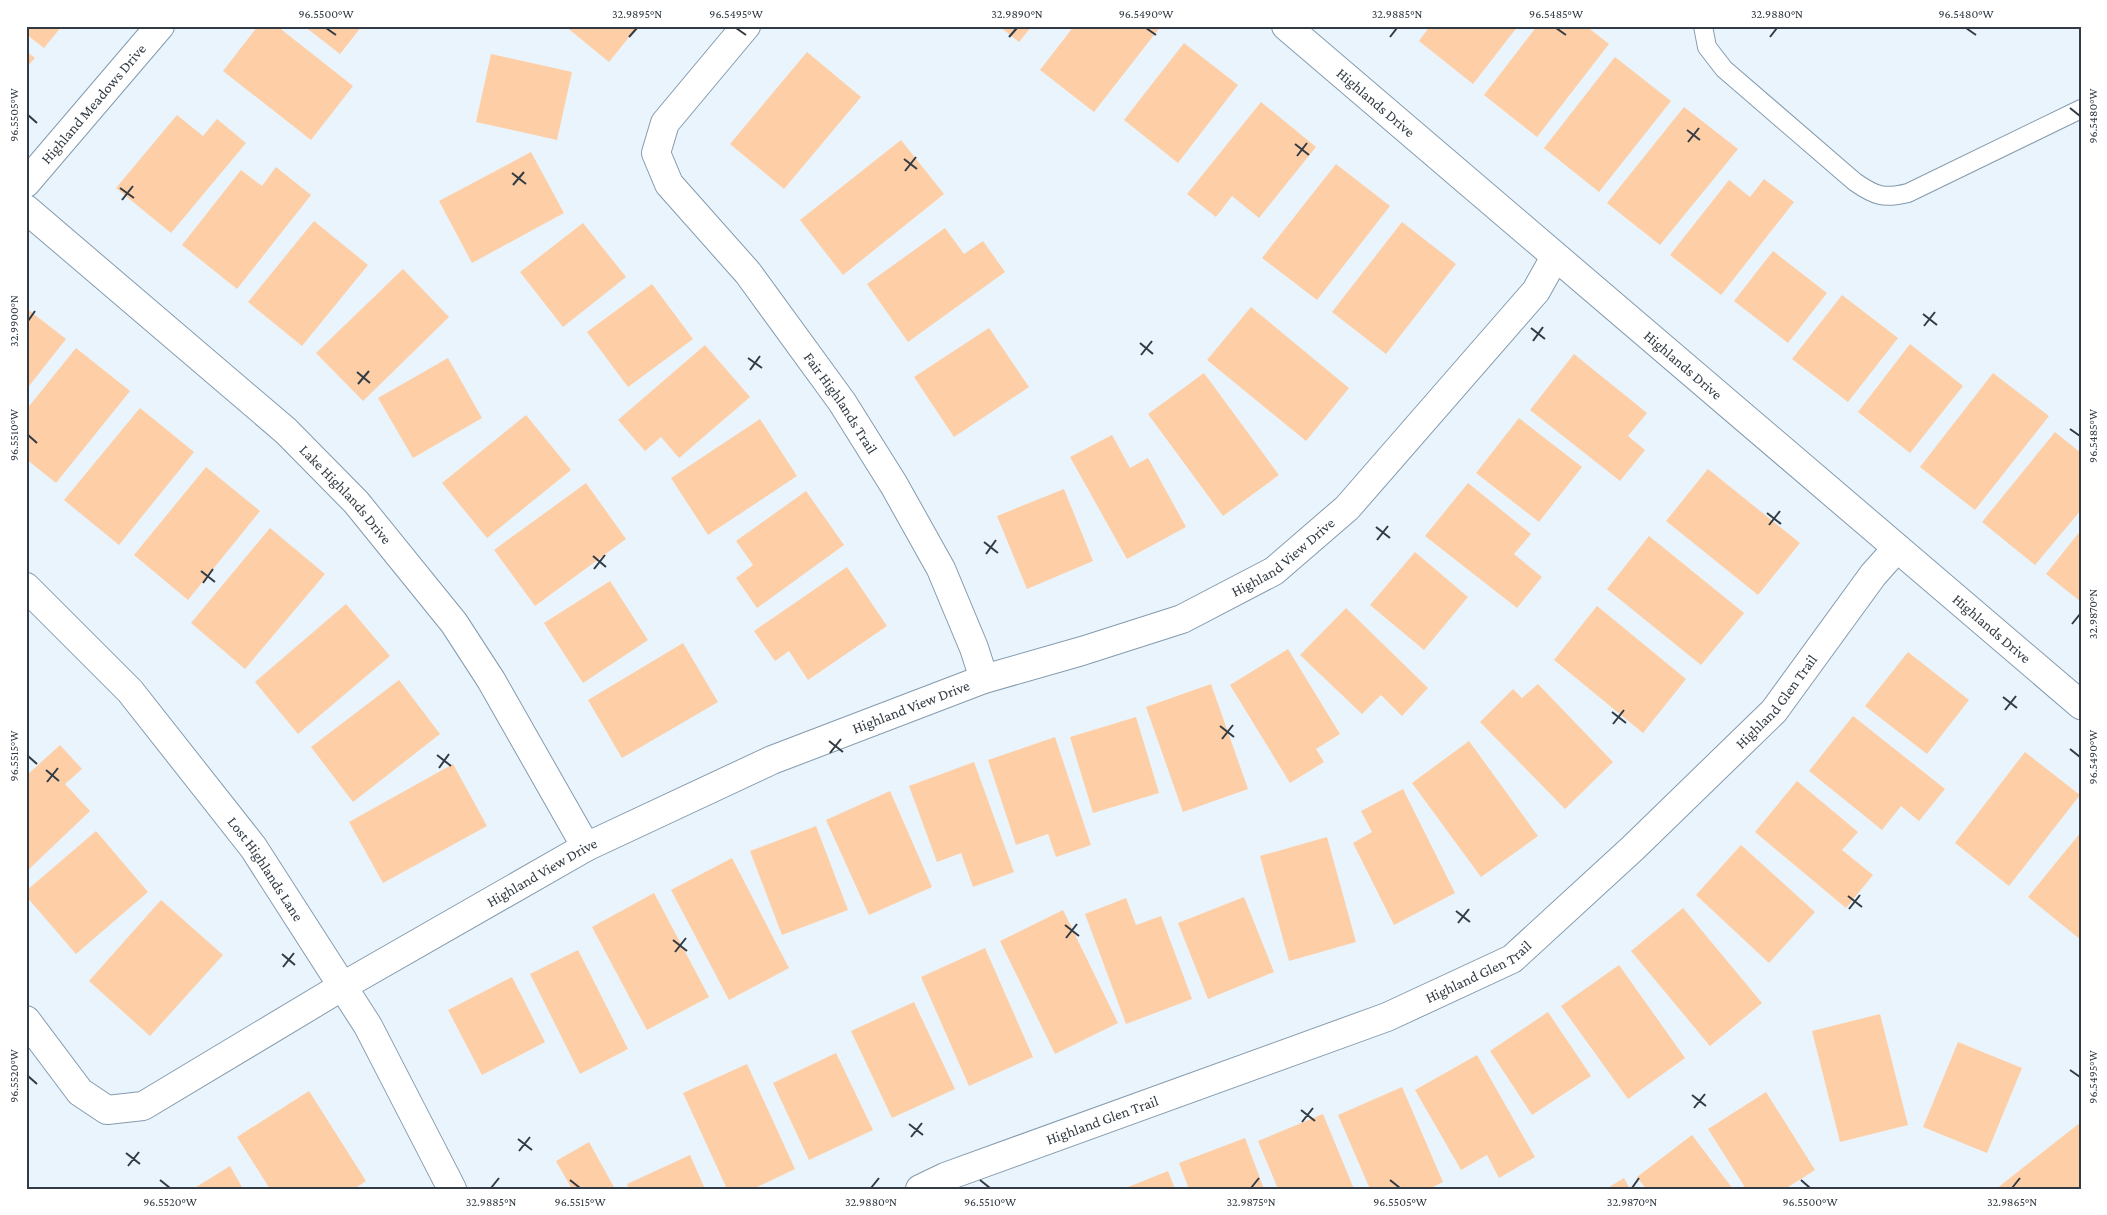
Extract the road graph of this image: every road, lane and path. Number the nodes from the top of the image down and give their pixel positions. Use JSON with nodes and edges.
{"nodes":[{"id":1,"x":160,"y":26,"type":"edge"},
{"id":2,"x":746,"y":26,"type":"edge"},
{"id":3,"x":1286,"y":26,"type":"edge"},
{"id":4,"x":1702,"y":26,"type":"edge"},
{"id":5,"x":2081,"y":109,"type":"edge"},
{"id":6,"x":26,"y":183,"type":"edge"},
{"id":7,"x":26,"y":209,"type":"edge"},
{"id":8,"x":1556,"y":257,"type":"junction"},
{"id":9,"x":1897,"y":548,"type":"junction"},
{"id":10,"x":26,"y":588,"type":"edge"},
{"id":11,"x":984,"y":679,"type":"junction"},
{"id":12,"x":2081,"y":705,"type":"edge"},
{"id":13,"x":586,"y":847,"type":"junction"},
{"id":14,"x":343,"y":986,"type":"junction"},
{"id":15,"x":26,"y":1020,"type":"edge"},
{"id":16,"x":452,"y":1189,"type":"edge"},
{"id":17,"x":920,"y":1189,"type":"edge"}],
"edges":[{"from":1,"to":6,"type":"street","name":"Highland Meadows Drive"},
{"from":2,"to":11,"type":"street","name":"Fair Highlands Trail"},
{"from":3,"to":8,"type":"street","name":"Highlands Drive"},
{"from":4,"to":5,"type":"lane"},
{"from":7,"to":13,"type":"street","name":"Lake Highlands Drive"},
{"from":8,"to":9,"type":"street","name":"Highlands Drive"},
{"from":8,"to":11,"type":"street","name":"Highland View Drive"},
{"from":9,"to":12,"type":"street","name":"Highlands Drive"},
{"from":9,"to":17,"type":"street","name":"Highland Glen Trail"},
{"from":10,"to":14,"type":"street","name":"Lost Highlands Lane"},
{"from":11,"to":13,"type":"street","name":"Highland View Drive"},
{"from":13,"to":14,"type":"street","name":"Highland View Drive"},
{"from":14,"to":15,"type":"street","name":"Highland View Drive"},
{"from":14,"to":16,"type":"street","name":"Lost Highlands Lane"}]}
